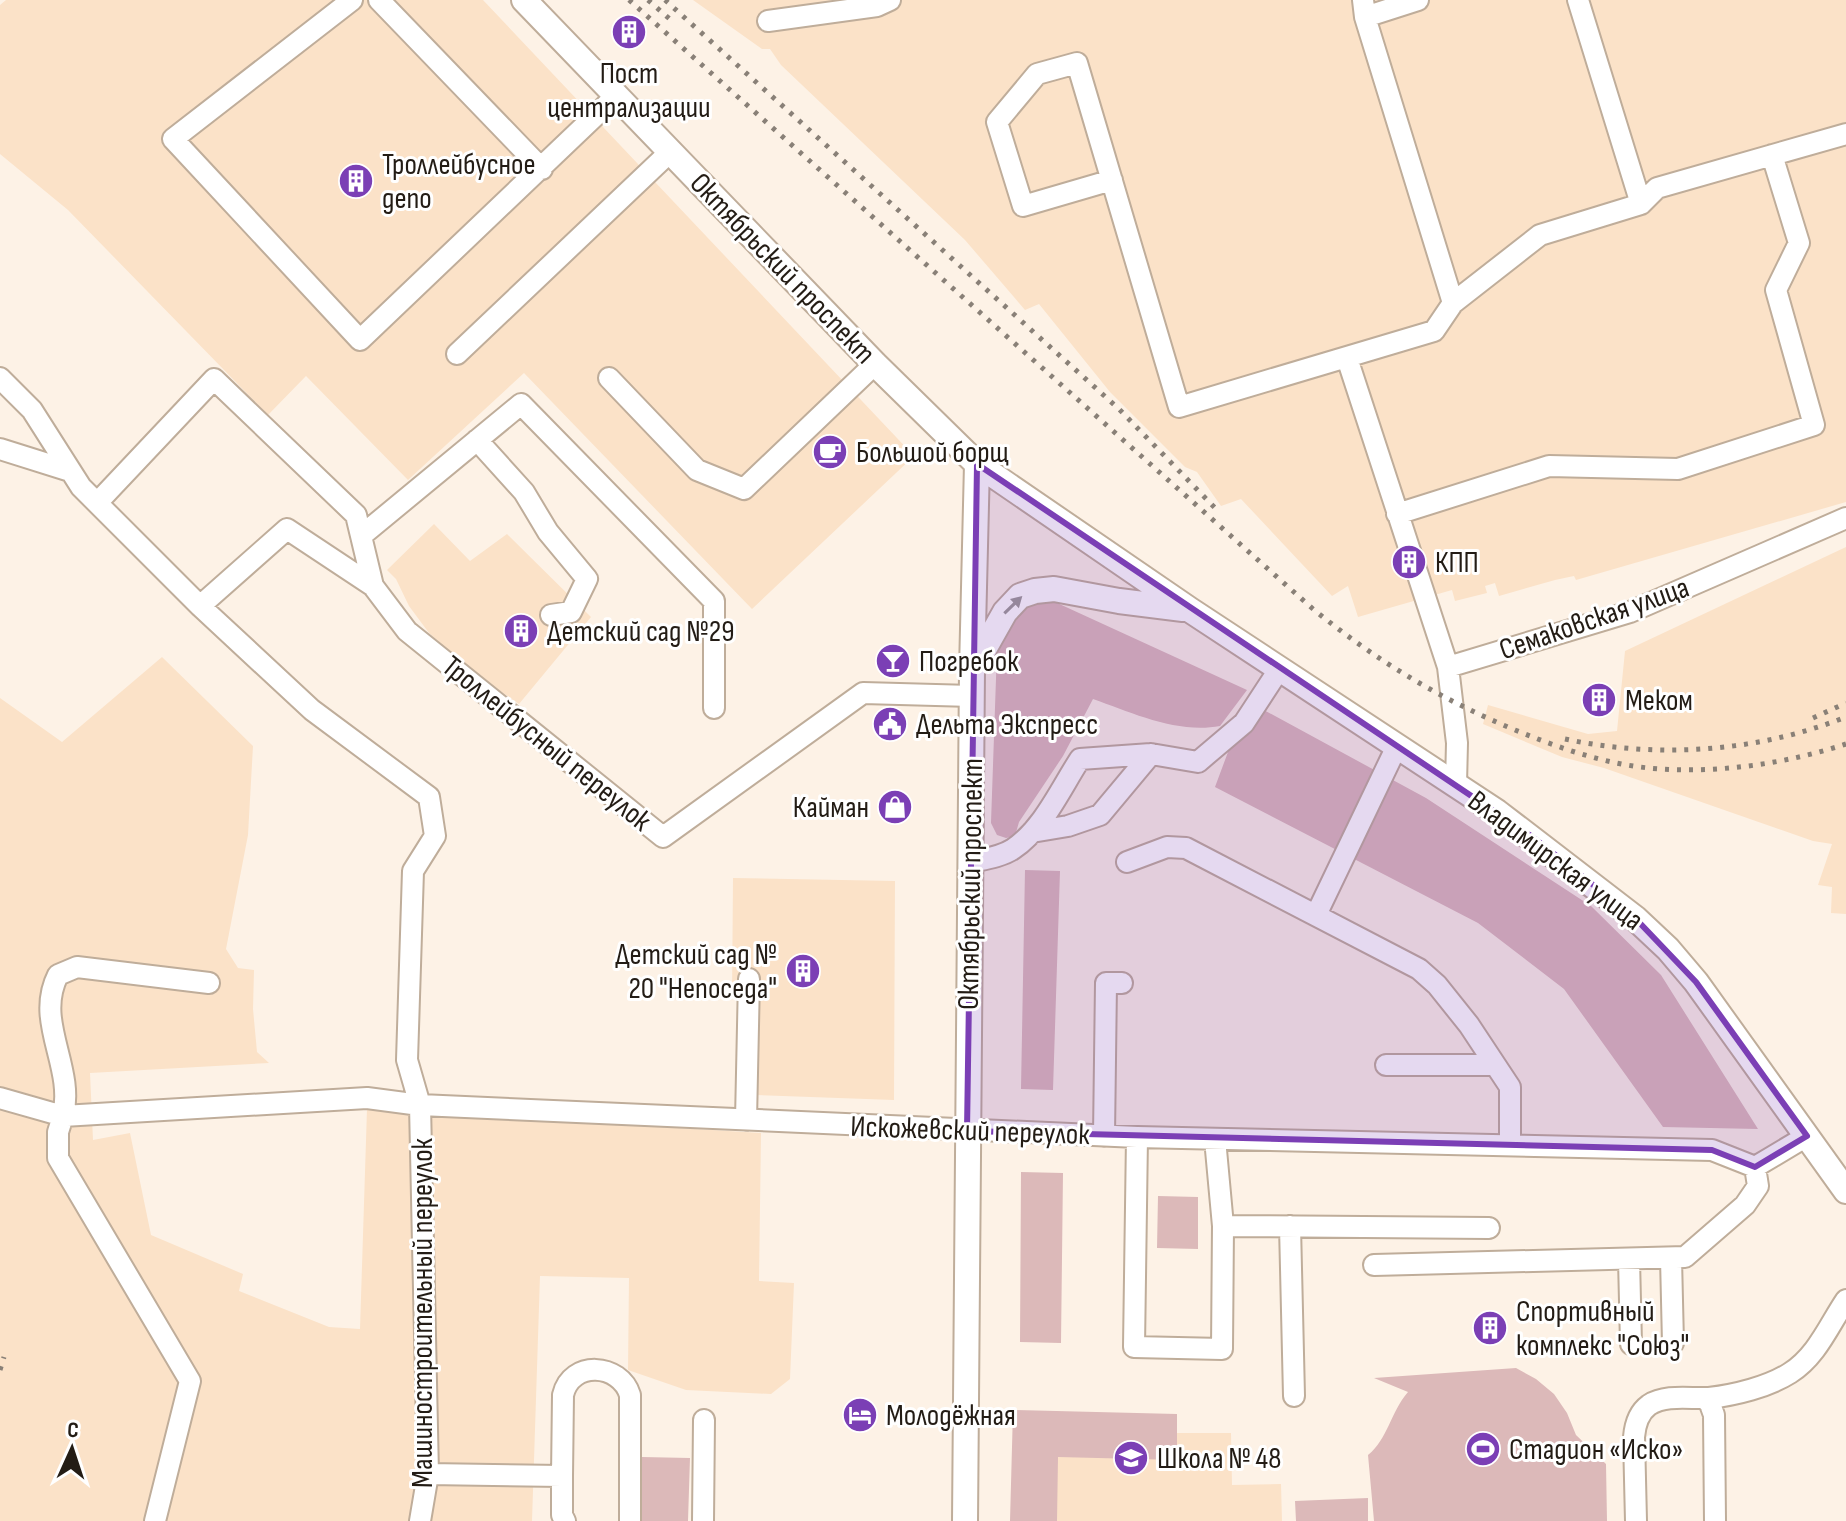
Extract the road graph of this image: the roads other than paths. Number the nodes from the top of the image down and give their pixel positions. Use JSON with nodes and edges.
{"nodes":[{"id":1,"x":352,"y":0,"type":"edge"},
{"id":2,"x":379,"y":0,"type":"edge"},
{"id":3,"x":524,"y":0,"type":"edge"},
{"id":4,"x":890,"y":0,"type":"edge"},
{"id":5,"x":1418,"y":0,"type":"edge"},
{"id":6,"x":1578,"y":0,"type":"edge"},
{"id":7,"x":1364,"y":9,"type":"edge"},
{"id":8,"x":768,"y":21,"type":"dead end"},
{"id":9,"x":616,"y":96,"type":"junction"},
{"id":10,"x":1846,"y":134,"type":"edge"},
{"id":11,"x":671,"y":151,"type":"junction"},
{"id":12,"x":1772,"y":155,"type":"junction"},
{"id":13,"x":542,"y":169,"type":"junction"},
{"id":14,"x":1112,"y":180,"type":"junction"},
{"id":15,"x":1641,"y":204,"type":"junction"},
{"id":16,"x":1453,"y":303,"type":"junction"},
{"id":17,"x":457,"y":354,"type":"dead end"},
{"id":18,"x":1347,"y":358,"type":"junction"},
{"id":19,"x":875,"y":364,"type":"junction"},
{"id":20,"x":0,"y":378,"type":"edge"},
{"id":21,"x":609,"y":378,"type":"dead end"},
{"id":22,"x":477,"y":440,"type":"junction"},
{"id":23,"x":0,"y":449,"type":"edge"},
{"id":24,"x":977,"y":464,"type":"junction"},
{"id":25,"x":70,"y":471,"type":"junction"},
{"id":26,"x":1387,"y":482,"type":"junction"},
{"id":27,"x":97,"y":503,"type":"junction"},
{"id":28,"x":1397,"y":514,"type":"junction"},
{"id":29,"x":1846,"y":518,"type":"edge"},
{"id":30,"x":361,"y":536,"type":"junction"},
{"id":31,"x":373,"y":586,"type":"junction"},
{"id":32,"x":200,"y":606,"type":"junction"},
{"id":33,"x":1190,"y":610,"type":"junction"},
{"id":34,"x":551,"y":615,"type":"dead end"},
{"id":35,"x":1444,"y":657,"type":"junction"},
{"id":36,"x":1280,"y":668,"type":"junction"},
{"id":37,"x":972,"y":670,"type":"junction"},
{"id":38,"x":972,"y":696,"type":"junction"},
{"id":39,"x":714,"y":708,"type":"dead end"},
{"id":40,"x":1397,"y":746,"type":"junction"},
{"id":41,"x":1151,"y":754,"type":"junction"},
{"id":42,"x":1456,"y":784,"type":"junction"},
{"id":43,"x":1032,"y":832,"type":"junction"},
{"id":44,"x":971,"y":862,"type":"junction"},
{"id":45,"x":1127,"y":862,"type":"dead end"},
{"id":46,"x":1316,"y":915,"type":"junction"},
{"id":47,"x":749,"y":979,"type":"dead end"},
{"id":48,"x":209,"y":983,"type":"dead end"},
{"id":49,"x":1122,"y":983,"type":"dead end"},
{"id":50,"x":1386,"y":1065,"type":"dead end"},
{"id":51,"x":1495,"y":1065,"type":"junction"},
{"id":52,"x":0,"y":1098,"type":"edge"},
{"id":53,"x":420,"y":1105,"type":"junction"},
{"id":54,"x":63,"y":1116,"type":"junction"},
{"id":55,"x":746,"y":1120,"type":"junction"},
{"id":56,"x":967,"y":1131,"type":"junction"},
{"id":57,"x":1104,"y":1136,"type":"junction"},
{"id":58,"x":1807,"y":1136,"type":"junction"},
{"id":59,"x":1137,"y":1137,"type":"junction"},
{"id":60,"x":1215,"y":1139,"type":"junction"},
{"id":61,"x":1510,"y":1144,"type":"junction"},
{"id":62,"x":1755,"y":1167,"type":"junction"},
{"id":63,"x":1846,"y":1191,"type":"edge"},
{"id":64,"x":1223,"y":1226,"type":"junction"},
{"id":65,"x":1290,"y":1226,"type":"junction"},
{"id":66,"x":1489,"y":1228,"type":"dead end"},
{"id":67,"x":1671,"y":1258,"type":"junction"},
{"id":68,"x":1629,"y":1259,"type":"junction"},
{"id":69,"x":1374,"y":1265,"type":"dead end"},
{"id":70,"x":1846,"y":1300,"type":"edge"},
{"id":71,"x":1673,"y":1343,"type":"dead end"},
{"id":72,"x":1631,"y":1344,"type":"dead end"},
{"id":73,"x":1294,"y":1396,"type":"dead end"},
{"id":74,"x":1705,"y":1398,"type":"junction"},
{"id":75,"x":704,"y":1420,"type":"dead end"},
{"id":76,"x":428,"y":1474,"type":"junction"},
{"id":77,"x":562,"y":1476,"type":"junction"},
{"id":78,"x":563,"y":1519,"type":"edge"},
{"id":79,"x":155,"y":1521,"type":"edge"},
{"id":80,"x":420,"y":1521,"type":"edge"},
{"id":81,"x":630,"y":1521,"type":"edge"},
{"id":82,"x":703,"y":1521,"type":"edge"},
{"id":83,"x":965,"y":1521,"type":"edge"},
{"id":84,"x":1636,"y":1521,"type":"edge"},
{"id":85,"x":1715,"y":1521,"type":"edge"}],
"edges":[{"from":1,"to":13,"type":"street"},
{"from":2,"to":13,"type":"street"},
{"from":3,"to":9,"type":"main road","name":"Октябрьский проспект"},
{"from":4,"to":8,"type":"street"},
{"from":5,"to":7,"type":"street"},
{"from":6,"to":15,"type":"street"},
{"from":7,"to":16,"type":"street"},
{"from":9,"to":11,"type":"main road","name":"Октябрьский проспект"},
{"from":9,"to":13,"type":"street"},
{"from":10,"to":12,"type":"street"},
{"from":11,"to":17,"type":"street"},
{"from":11,"to":19,"type":"main road","name":"Октябрьский проспект"},
{"from":12,"to":15,"type":"street"},
{"from":12,"to":28,"type":"street"},
{"from":14,"to":14,"type":"street"},
{"from":14,"to":18,"type":"street"},
{"from":15,"to":16,"type":"street"},
{"from":16,"to":18,"type":"street"},
{"from":18,"to":26,"type":"street"},
{"from":19,"to":21,"type":"street"},
{"from":19,"to":24,"type":"main road","name":"Октябрьский проспект"},
{"from":20,"to":25,"type":"street","name":"Машиностроительный переулок"},
{"from":22,"to":30,"type":"street"},
{"from":22,"to":34,"type":"street"},
{"from":22,"to":39,"type":"street"},
{"from":23,"to":25,"type":"street"},
{"from":24,"to":33,"type":"main road","name":"Владимирская улица"},
{"from":24,"to":37,"type":"main road","name":"Октябрьский проспект"},
{"from":25,"to":27,"type":"street","name":"Машиностроительный переулок"},
{"from":26,"to":28,"type":"street"},
{"from":26,"to":35,"type":"street"},
{"from":27,"to":30,"type":"street","name":"Троллейбусный переулок"},
{"from":27,"to":32,"type":"street","name":"Машиностроительный переулок"},
{"from":28,"to":35,"type":"street"},
{"from":29,"to":35,"type":"street","name":"Семаковская улица"},
{"from":30,"to":31,"type":"street","name":"Троллейбусный переулок"},
{"from":31,"to":32,"type":"street"},
{"from":31,"to":38,"type":"street","name":"Троллейбусный переулок"},
{"from":32,"to":53,"type":"street","name":"Машиностроительный переулок"},
{"from":33,"to":36,"type":"main road","name":"Владимирская улица"},
{"from":37,"to":33,"type":"main road","name":"Владимирская улица","one_way":true},
{"from":35,"to":42,"type":"street"},
{"from":36,"to":40,"type":"main road","name":"Владимирская улица"},
{"from":36,"to":41,"type":"street"},
{"from":37,"to":38,"type":"main road","name":"Октябрьский проспект"},
{"from":38,"to":44,"type":"main road","name":"Октябрьский проспект"},
{"from":40,"to":42,"type":"main road","name":"Владимирская улица"},
{"from":40,"to":46,"type":"street"},
{"from":41,"to":43,"type":"street"},
{"from":41,"to":43,"type":"street"},
{"from":42,"to":58,"type":"main road","name":"Владимирская улица"},
{"from":43,"to":44,"type":"street"},
{"from":44,"to":56,"type":"main road","name":"Октябрьский проспект"},
{"from":45,"to":46,"type":"street"},
{"from":46,"to":51,"type":"street"},
{"from":47,"to":55,"type":"street"},
{"from":48,"to":54,"type":"street"},
{"from":49,"to":57,"type":"street"},
{"from":50,"to":51,"type":"street"},
{"from":51,"to":61,"type":"street"},
{"from":52,"to":54,"type":"street","name":"Искожевский переулок"},
{"from":53,"to":54,"type":"street","name":"Искожевский переулок"},
{"from":53,"to":55,"type":"street","name":"Искожевский переулок"},
{"from":53,"to":76,"type":"street","name":"Машиностроительный переулок"},
{"from":54,"to":79,"type":"street"},
{"from":55,"to":56,"type":"street","name":"Искожевский переулок"},
{"from":56,"to":57,"type":"street","name":"Искожевский переулок"},
{"from":56,"to":83,"type":"main road","name":"Октябрьский проспект"},
{"from":57,"to":59,"type":"street","name":"Искожевский переулок"},
{"from":58,"to":62,"type":"street"},
{"from":58,"to":63,"type":"main road","name":"Владимирская улица"},
{"from":59,"to":60,"type":"street","name":"Искожевский переулок"},
{"from":59,"to":64,"type":"street"},
{"from":60,"to":61,"type":"street","name":"Искожевский переулок"},
{"from":60,"to":64,"type":"street"},
{"from":61,"to":62,"type":"street","name":"Искожевский переулок"},
{"from":62,"to":67,"type":"street"},
{"from":64,"to":65,"type":"street"},
{"from":65,"to":66,"type":"street"},
{"from":65,"to":73,"type":"street"},
{"from":67,"to":68,"type":"street"},
{"from":67,"to":71,"type":"street"},
{"from":68,"to":69,"type":"street"},
{"from":68,"to":72,"type":"street"},
{"from":70,"to":74,"type":"street"},
{"from":74,"to":84,"type":"street"},
{"from":74,"to":85,"type":"street"},
{"from":75,"to":82,"type":"street"},
{"from":76,"to":77,"type":"street"},
{"from":76,"to":80,"type":"street","name":"Машиностроительный переулок"},
{"from":77,"to":78,"type":"street"},
{"from":77,"to":81,"type":"street"}]}
